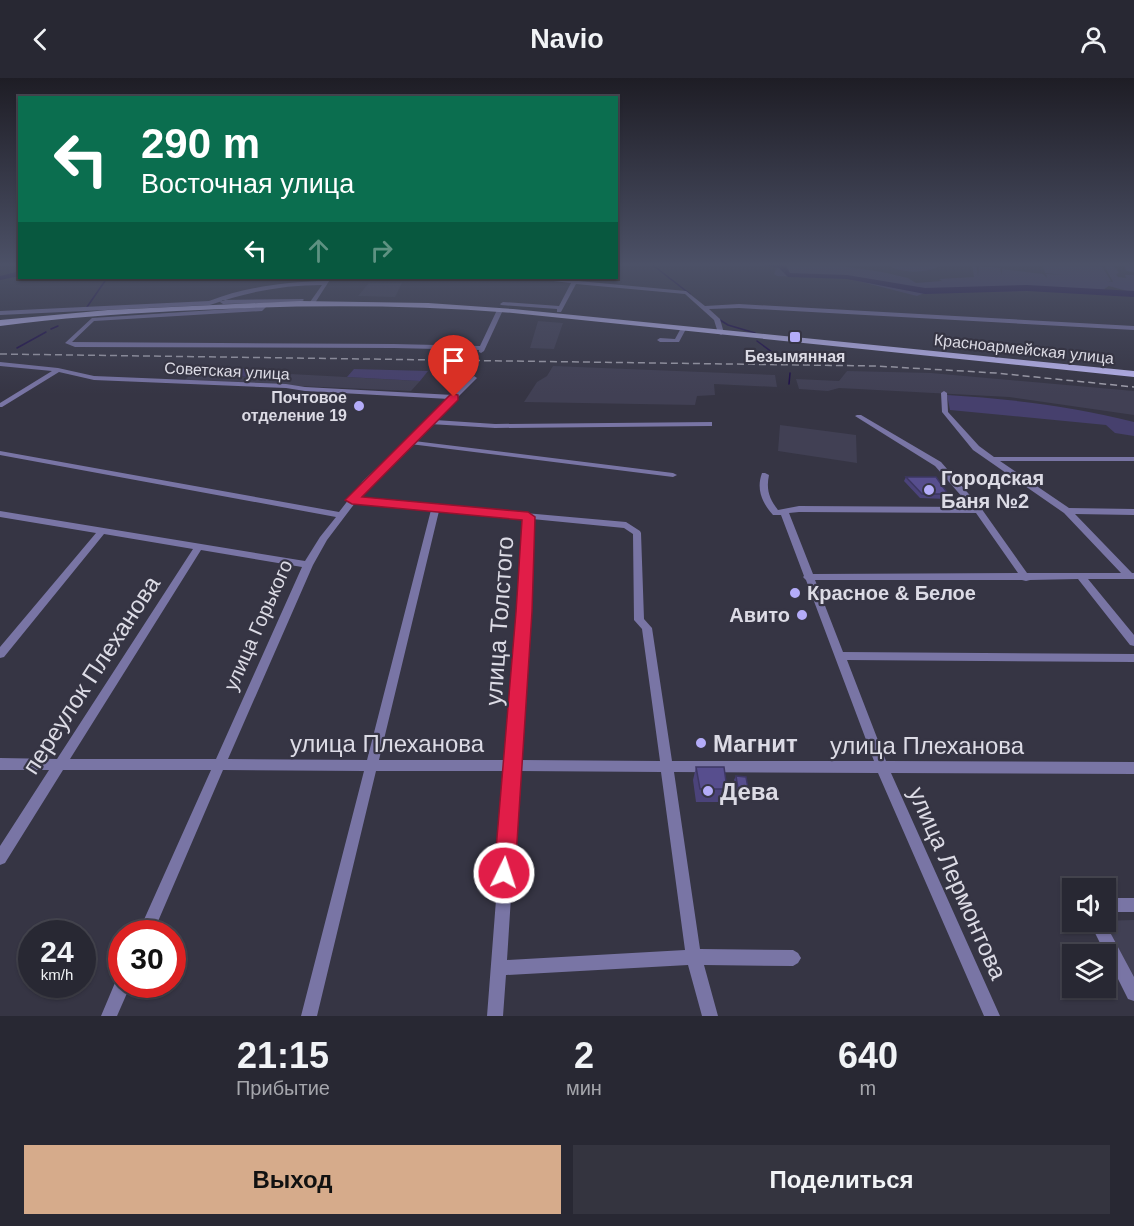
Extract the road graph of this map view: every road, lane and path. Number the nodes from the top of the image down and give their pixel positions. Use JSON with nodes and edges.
{"nodes":[{"id":1,"x":131,"y":307,"type":"edge"},
{"id":2,"x":236,"y":307,"type":"edge"},
{"id":3,"x":264,"y":307,"type":"edge"},
{"id":4,"x":495,"y":307,"type":"edge"},
{"id":5,"x":501,"y":307,"type":"junction"},
{"id":6,"x":561,"y":307,"type":"edge"},
{"id":7,"x":726,"y":307,"type":"edge"},
{"id":8,"x":753,"y":307,"type":"edge"},
{"id":9,"x":705,"y":308,"type":"joint"},
{"id":10,"x":558,"y":312,"type":"junction"},
{"id":11,"x":0,"y":313,"type":"edge"},
{"id":12,"x":0,"y":324,"type":"edge"},
{"id":13,"x":1134,"y":328,"type":"edge"},
{"id":14,"x":683,"y":329,"type":"junction"},
{"id":15,"x":722,"y":333,"type":"junction"},
{"id":16,"x":660,"y":340,"type":"dead end"},
{"id":17,"x":68,"y":343,"type":"joint"},
{"id":18,"x":0,"y":364,"type":"edge"},
{"id":19,"x":58,"y":370,"type":"junction"},
{"id":20,"x":1134,"y":374,"type":"edge"},
{"id":21,"x":474,"y":378,"type":"dead end"},
{"id":22,"x":944,"y":393,"type":"dead end"},
{"id":23,"x":454,"y":397,"type":"junction"},
{"id":24,"x":2,"y":405,"type":"dead end"},
{"id":25,"x":859,"y":416,"type":"dead end"},
{"id":26,"x":428,"y":422,"type":"junction"},
{"id":27,"x":709,"y":424,"type":"dead end"},
{"id":28,"x":408,"y":442,"type":"junction"},
{"id":29,"x":0,"y":453,"type":"edge"},
{"id":30,"x":991,"y":459,"type":"junction"},
{"id":31,"x":1134,"y":459,"type":"edge"},
{"id":32,"x":673,"y":475,"type":"dead end"},
{"id":33,"x":765,"y":475,"type":"dead end"},
{"id":34,"x":352,"y":500,"type":"junction"},
{"id":35,"x":436,"y":507,"type":"junction"},
{"id":36,"x":978,"y":510,"type":"junction"},
{"id":37,"x":1067,"y":511,"type":"junction"},
{"id":38,"x":1134,"y":512,"type":"edge"},
{"id":39,"x":785,"y":513,"type":"junction"},
{"id":40,"x":4,"y":515,"type":"edge"},
{"id":41,"x":342,"y":515,"type":"junction"},
{"id":42,"x":528,"y":517,"type":"junction"},
{"id":43,"x":0,"y":524,"type":"edge"},
{"id":44,"x":102,"y":531,"type":"junction"},
{"id":45,"x":199,"y":547,"type":"junction"},
{"id":46,"x":308,"y":565,"type":"junction"},
{"id":47,"x":1132,"y":576,"type":"edge"},
{"id":48,"x":808,"y":577,"type":"junction"},
{"id":49,"x":1082,"y":577,"type":"junction"},
{"id":50,"x":1026,"y":578,"type":"junction"},
{"id":51,"x":1134,"y":642,"type":"edge"},
{"id":52,"x":0,"y":654,"type":"edge"},
{"id":53,"x":840,"y":657,"type":"junction"},
{"id":54,"x":1134,"y":658,"type":"edge"},
{"id":55,"x":0,"y":764,"type":"edge"},
{"id":56,"x":58,"y":764,"type":"junction"},
{"id":57,"x":218,"y":765,"type":"junction"},
{"id":58,"x":371,"y":766,"type":"junction"},
{"id":59,"x":512,"y":766,"type":"junction"},
{"id":60,"x":668,"y":767,"type":"junction"},
{"id":61,"x":882,"y":767,"type":"junction"},
{"id":62,"x":1134,"y":768,"type":"edge"},
{"id":63,"x":0,"y":858,"type":"edge"},
{"id":64,"x":1134,"y":904,"type":"edge"},
{"id":65,"x":1116,"y":905,"type":"edge"},
{"id":66,"x":151,"y":920,"type":"edge"},
{"id":67,"x":1102,"y":932,"type":"edge"},
{"id":68,"x":694,"y":957,"type":"junction"},
{"id":69,"x":793,"y":958,"type":"dead end"},
{"id":70,"x":498,"y":968,"type":"junction"},
{"id":71,"x":1134,"y":993,"type":"edge"},
{"id":72,"x":117,"y":998,"type":"edge"},
{"id":73,"x":109,"y":1016,"type":"edge"},
{"id":74,"x":309,"y":1016,"type":"edge"},
{"id":75,"x":495,"y":1016,"type":"edge"},
{"id":76,"x":710,"y":1016,"type":"edge"},
{"id":77,"x":992,"y":1016,"type":"edge"}],
"edges":[{"from":1,"to":11,"type":"street"},
{"from":2,"to":12,"type":"main road","name":"Красноармейская улица"},
{"from":3,"to":17,"type":"street","name":"Красноармейская улица"},
{"from":4,"to":5,"type":"main road","name":"Красноармейская улица"},
{"from":5,"to":10,"type":"main road","name":"Красноармейская улица"},
{"from":5,"to":17,"type":"street","name":"Советская улица"},
{"from":6,"to":10,"type":"street"},
{"from":7,"to":9,"type":"street"},
{"from":8,"to":13,"type":"street"},
{"from":9,"to":15,"type":"street"},
{"from":10,"to":14,"type":"main road","name":"Красноармейская улица"},
{"from":14,"to":15,"type":"main road","name":"Красноармейская улица"},
{"from":14,"to":16,"type":"street"},
{"from":15,"to":20,"type":"main road","name":"Красноармейская улица"},
{"from":18,"to":19,"type":"street","name":"Советская улица"},
{"from":19,"to":23,"type":"street","name":"Советская улица"},
{"from":19,"to":24,"type":"street"},
{"from":21,"to":23,"type":"street","name":"улица Горького"},
{"from":22,"to":30,"type":"street"},
{"from":23,"to":26,"type":"street","name":"улица Горького"},
{"from":25,"to":36,"type":"street"},
{"from":26,"to":27,"type":"street"},
{"from":26,"to":28,"type":"street","name":"улица Горького"},
{"from":28,"to":32,"type":"street"},
{"from":28,"to":34,"type":"street","name":"улица Горького"},
{"from":29,"to":41,"type":"street"},
{"from":30,"to":31,"type":"street"},
{"from":30,"to":37,"type":"street"},
{"from":33,"to":39,"type":"street","name":"улица Лермонтова"},
{"from":34,"to":35,"type":"street"},
{"from":34,"to":41,"type":"street","name":"улица Горького"},
{"from":35,"to":42,"type":"street"},
{"from":35,"to":58,"type":"street"},
{"from":36,"to":39,"type":"street"},
{"from":36,"to":50,"type":"street"},
{"from":37,"to":38,"type":"street"},
{"from":37,"to":47,"type":"street"},
{"from":39,"to":48,"type":"street","name":"улица Лермонтова"},
{"from":40,"to":43,"type":"street"},
{"from":40,"to":44,"type":"street"},
{"from":41,"to":46,"type":"street","name":"улица Горького"},
{"from":42,"to":59,"type":"street","name":"улица Толстого"},
{"from":42,"to":60,"type":"street"},
{"from":44,"to":45,"type":"street"},
{"from":44,"to":52,"type":"street"},
{"from":45,"to":46,"type":"street"},
{"from":45,"to":56,"type":"street","name":"переулок Плеханова"},
{"from":46,"to":57,"type":"street","name":"улица Горького"},
{"from":47,"to":49,"type":"street"},
{"from":48,"to":50,"type":"street"},
{"from":48,"to":53,"type":"street","name":"улица Лермонтова"},
{"from":49,"to":50,"type":"street"},
{"from":49,"to":51,"type":"street"},
{"from":53,"to":54,"type":"street"},
{"from":53,"to":61,"type":"street","name":"улица Лермонтова"},
{"from":55,"to":56,"type":"street","name":"улица Плеханова"},
{"from":56,"to":57,"type":"street","name":"улица Плеханова"},
{"from":56,"to":63,"type":"street","name":"переулок Плеханова"},
{"from":57,"to":58,"type":"street","name":"улица Плеханова"},
{"from":57,"to":66,"type":"street","name":"улица Горького"},
{"from":58,"to":59,"type":"street","name":"улица Плеханова"},
{"from":58,"to":74,"type":"street"},
{"from":59,"to":60,"type":"street","name":"улица Плеханова"},
{"from":59,"to":70,"type":"street","name":"улица Толстого"},
{"from":60,"to":61,"type":"street","name":"улица Плеханова"},
{"from":60,"to":68,"type":"street"},
{"from":61,"to":62,"type":"street","name":"улица Плеханова"},
{"from":61,"to":77,"type":"street","name":"улица Лермонтова"},
{"from":64,"to":65,"type":"street"},
{"from":67,"to":71,"type":"street"},
{"from":68,"to":69,"type":"street"},
{"from":68,"to":70,"type":"street"},
{"from":68,"to":76,"type":"street"},
{"from":70,"to":75,"type":"street","name":"улица Толстого"},
{"from":72,"to":73,"type":"street"}]}
